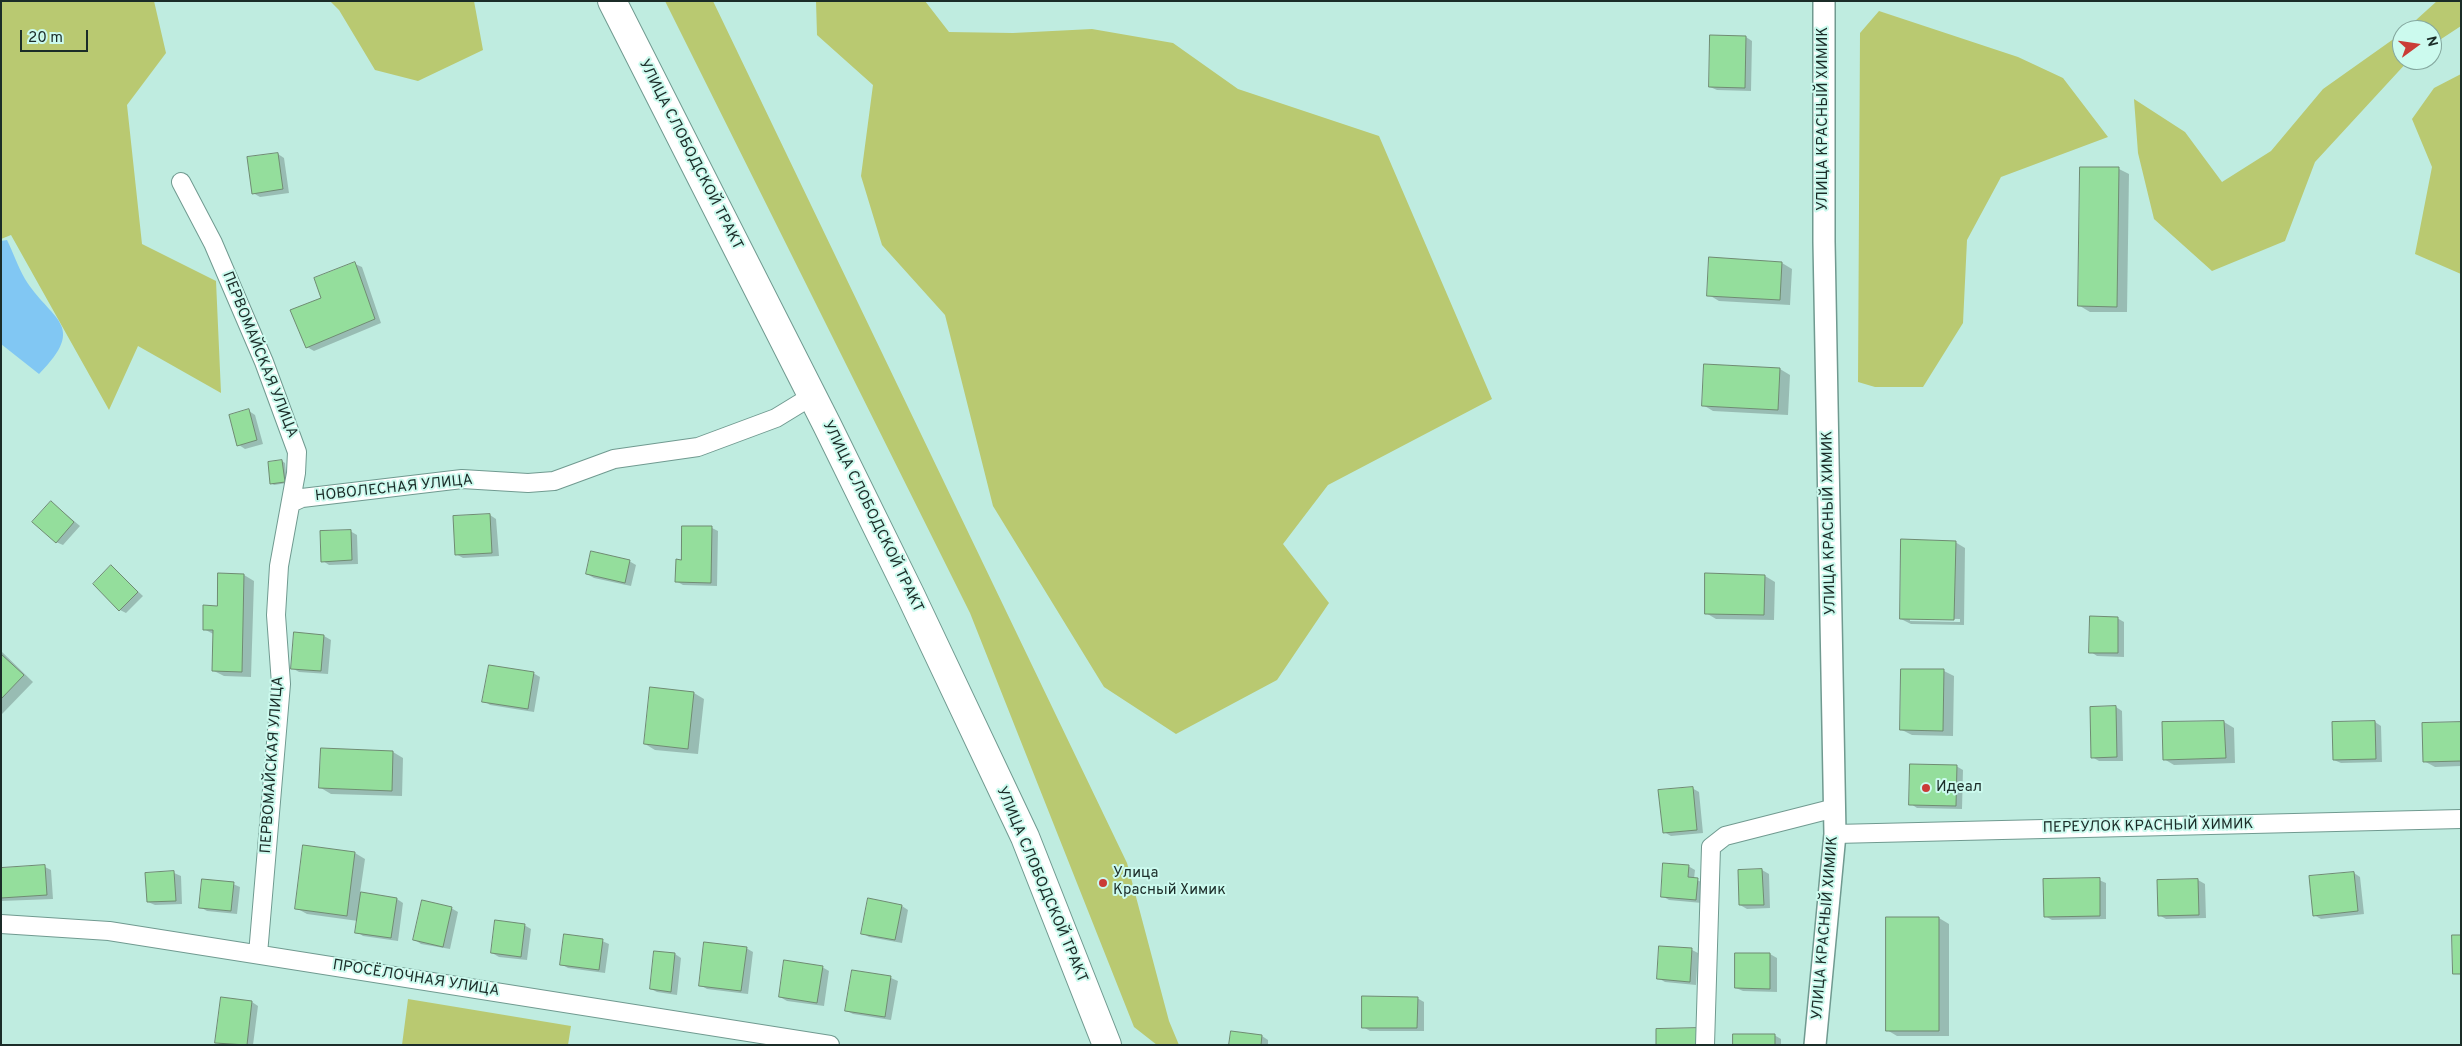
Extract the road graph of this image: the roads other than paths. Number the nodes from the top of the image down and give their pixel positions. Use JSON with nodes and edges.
{"nodes":[{"id":1,"x":612,"y":1,"type":"edge"},
{"id":2,"x":1824,"y":1,"type":"edge"},
{"id":3,"x":181,"y":182,"type":"dead end"},
{"id":4,"x":812,"y":396,"type":"junction"},
{"id":5,"x":292,"y":503,"type":"junction"},
{"id":6,"x":1835,"y":808,"type":"junction"},
{"id":7,"x":2461,"y":819,"type":"edge"},
{"id":8,"x":1835,"y":834,"type":"junction"},
{"id":9,"x":1,"y":924,"type":"edge"},
{"id":10,"x":258,"y":954,"type":"junction"},
{"id":11,"x":830,"y":1045,"type":"edge"},
{"id":12,"x":1107,"y":1045,"type":"edge"},
{"id":13,"x":1705,"y":1045,"type":"edge"},
{"id":14,"x":1815,"y":1045,"type":"edge"}],
"edges":[{"from":1,"to":4,"type":"main road","name":"УЛИЦА СЛОБОДСКОЙ ТРАКТ"},
{"from":2,"to":6,"type":"street","name":"УЛИЦА КРАСНЫЙ ХИМИК"},
{"from":3,"to":5,"type":"street","name":"ПЕРВОМАЙСКАЯ УЛИЦА"},
{"from":4,"to":5,"type":"street","name":"НОВОЛЕСНАЯ УЛИЦА"},
{"from":4,"to":12,"type":"main road","name":"УЛИЦА СЛОБОДСКОЙ ТРАКТ"},
{"from":5,"to":10,"type":"street","name":"ПЕРВОМАЙСКАЯ УЛИЦА"},
{"from":6,"to":8,"type":"street","name":"УЛИЦА КРАСНЫЙ ХИМИК"},
{"from":6,"to":13,"type":"street"},
{"from":7,"to":8,"type":"street","name":"ПЕРЕУЛОК КРАСНЫЙ ХИМИК"},
{"from":8,"to":14,"type":"street","name":"УЛИЦА КРАСНЫЙ ХИМИК"},
{"from":9,"to":10,"type":"street","name":"ПРОСЁЛОЧНАЯ УЛИЦА"},
{"from":10,"to":11,"type":"street","name":"ПРОСЁЛОЧНАЯ УЛИЦА"}]}
